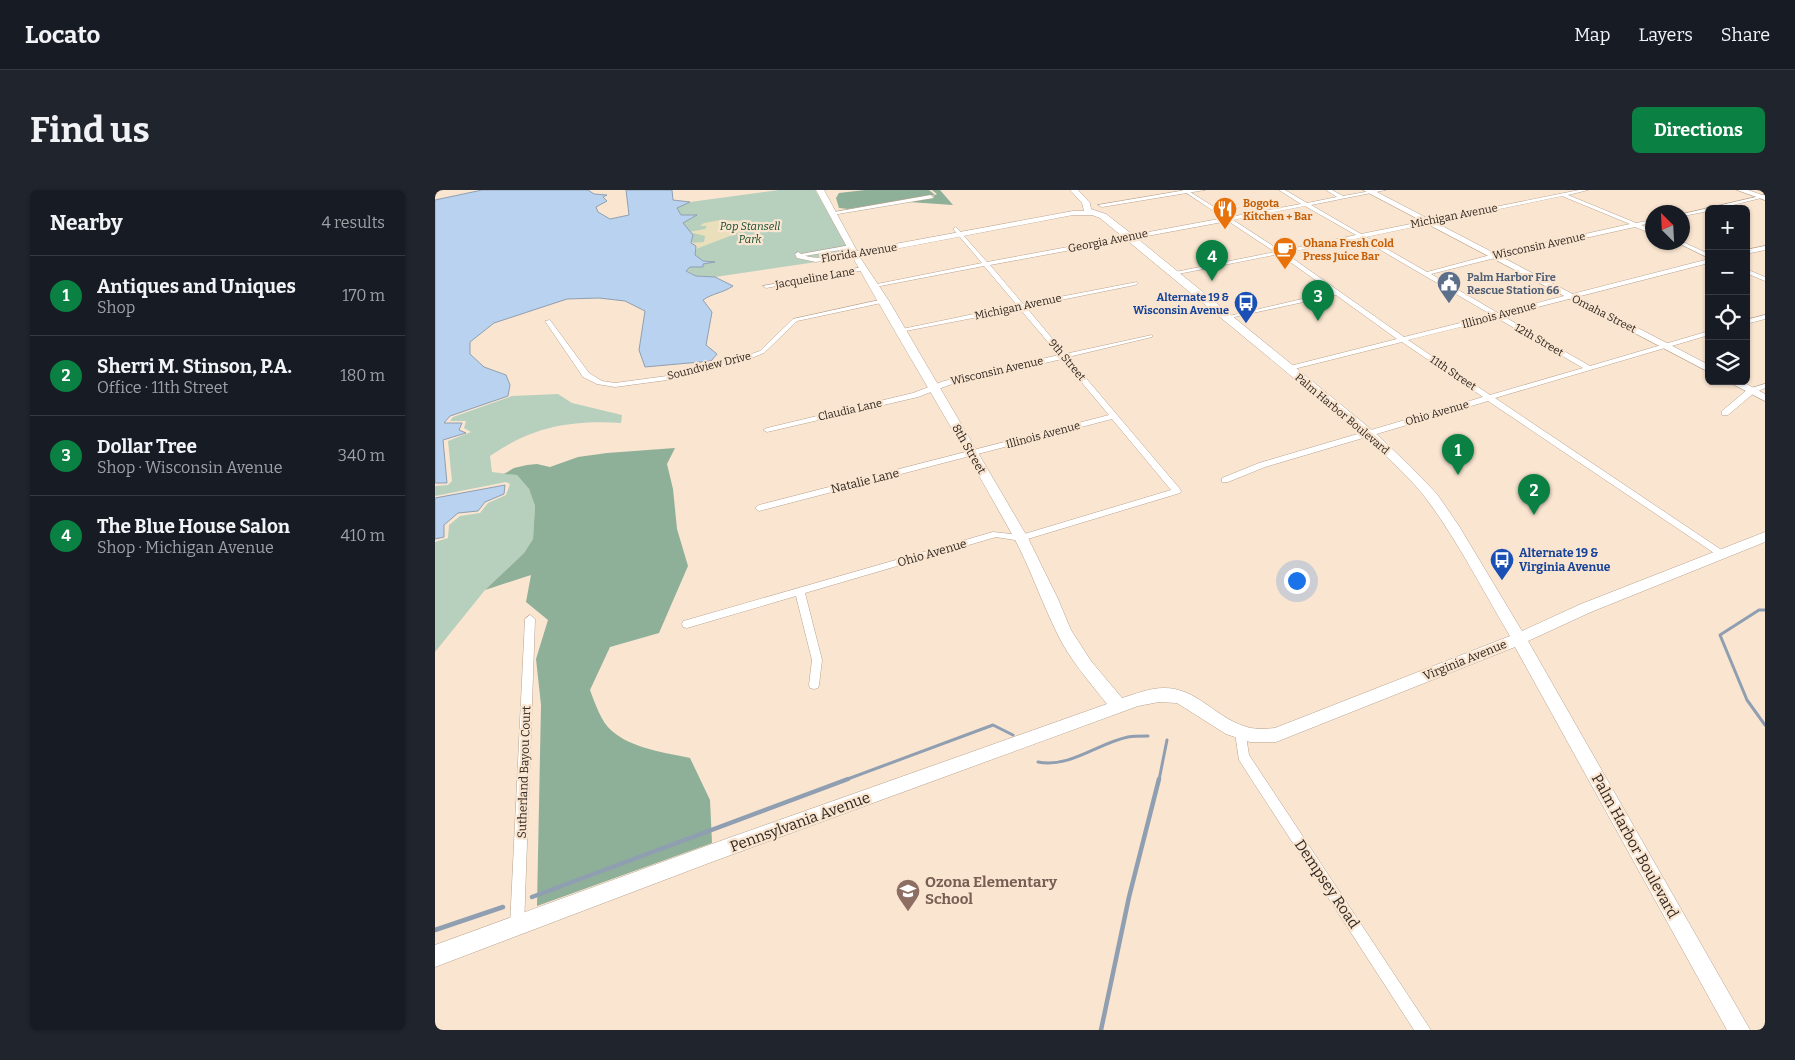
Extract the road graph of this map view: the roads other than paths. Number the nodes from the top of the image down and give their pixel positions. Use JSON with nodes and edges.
{"nodes":[{"id":1,"x":820,"y":190,"type":"edge"},
{"id":2,"x":1201,"y":190,"type":"edge"},
{"id":3,"x":1281,"y":190,"type":"edge"},
{"id":4,"x":1328,"y":190,"type":"edge"},
{"id":5,"x":1553,"y":190,"type":"edge"},
{"id":6,"x":1586,"y":190,"type":"edge"},
{"id":7,"x":1741,"y":190,"type":"edge"},
{"id":8,"x":1186,"y":191,"type":"edge"},
{"id":9,"x":1375,"y":191,"type":"edge"},
{"id":10,"x":1563,"y":194,"type":"junction"},
{"id":11,"x":931,"y":197,"type":"dead end"},
{"id":12,"x":1763,"y":197,"type":"edge"},
{"id":13,"x":1342,"y":198,"type":"junction"},
{"id":14,"x":1307,"y":205,"type":"junction"},
{"id":15,"x":1105,"y":208,"type":"junction"},
{"id":16,"x":1089,"y":210,"type":"junction"},
{"id":17,"x":831,"y":213,"type":"junction"},
{"id":18,"x":1690,"y":213,"type":"edge"},
{"id":19,"x":1229,"y":219,"type":"junction"},
{"id":20,"x":1430,"y":221,"type":"junction"},
{"id":21,"x":1645,"y":223,"type":"edge"},
{"id":22,"x":1637,"y":225,"type":"junction"},
{"id":23,"x":1119,"y":228,"type":"junction"},
{"id":24,"x":1645,"y":228,"type":"edge"},
{"id":25,"x":959,"y":232,"type":"junction"},
{"id":26,"x":1130,"y":236,"type":"junction"},
{"id":27,"x":1360,"y":236,"type":"junction"},
{"id":28,"x":1690,"y":247,"type":"edge"},
{"id":29,"x":1765,"y":248,"type":"edge"},
{"id":30,"x":853,"y":251,"type":"junction"},
{"id":31,"x":1750,"y":251,"type":"edge"},
{"id":32,"x":1281,"y":253,"type":"junction"},
{"id":33,"x":1705,"y":254,"type":"edge"},
{"id":34,"x":1497,"y":255,"type":"junction"},
{"id":35,"x":1705,"y":262,"type":"edge"},
{"id":36,"x":987,"y":263,"type":"junction"},
{"id":37,"x":863,"y":269,"type":"junction"},
{"id":38,"x":1750,"y":272,"type":"edge"},
{"id":39,"x":1175,"y":274,"type":"junction"},
{"id":40,"x":1426,"y":274,"type":"junction"},
{"id":41,"x":1765,"y":278,"type":"edge"},
{"id":42,"x":1135,"y":283,"type":"dead end"},
{"id":43,"x":875,"y":285,"type":"junction"},
{"id":44,"x":766,"y":286,"type":"dead end"},
{"id":45,"x":1338,"y":293,"type":"junction"},
{"id":46,"x":1573,"y":295,"type":"junction"},
{"id":47,"x":884,"y":300,"type":"junction"},
{"id":48,"x":1023,"y":306,"type":"junction"},
{"id":49,"x":1497,"y":316,"type":"junction"},
{"id":50,"x":1765,"y":317,"type":"edge"},
{"id":51,"x":1227,"y":318,"type":"junction"},
{"id":52,"x":549,"y":321,"type":"dead end"},
{"id":53,"x":1750,"y":321,"type":"edge"},
{"id":54,"x":902,"y":331,"type":"junction"},
{"id":55,"x":1705,"y":334,"type":"edge"},
{"id":56,"x":1150,"y":336,"type":"dead end"},
{"id":57,"x":1403,"y":340,"type":"junction"},
{"id":58,"x":1670,"y":345,"type":"junction"},
{"id":59,"x":1063,"y":355,"type":"junction"},
{"id":60,"x":1705,"y":359,"type":"edge"},
{"id":61,"x":1705,"y":367,"type":"edge"},
{"id":62,"x":1289,"y":369,"type":"junction"},
{"id":63,"x":1590,"y":370,"type":"junction"},
{"id":64,"x":1746,"y":385,"type":"edge"},
{"id":65,"x":933,"y":389,"type":"junction"},
{"id":66,"x":1759,"y":389,"type":"edge"},
{"id":67,"x":1490,"y":398,"type":"junction"},
{"id":68,"x":1725,"y":413,"type":"dead end"},
{"id":69,"x":1115,"y":416,"type":"junction"},
{"id":70,"x":767,"y":430,"type":"dead end"},
{"id":71,"x":1368,"y":433,"type":"junction"},
{"id":72,"x":971,"y":454,"type":"junction"},
{"id":73,"x":1225,"y":480,"type":"dead end"},
{"id":74,"x":1177,"y":491,"type":"joint"},
{"id":75,"x":759,"y":508,"type":"dead end"},
{"id":76,"x":1765,"y":537,"type":"edge"},
{"id":77,"x":1021,"y":538,"type":"junction"},
{"id":78,"x":1723,"y":555,"type":"junction"},
{"id":79,"x":800,"y":592,"type":"junction"},
{"id":80,"x":530,"y":619,"type":"dead end"},
{"id":81,"x":687,"y":624,"type":"dead end"},
{"id":82,"x":1519,"y":639,"type":"junction"},
{"id":83,"x":814,"y":685,"type":"dead end"},
{"id":84,"x":1167,"y":694,"type":"joint"},
{"id":85,"x":1119,"y":706,"type":"junction"},
{"id":86,"x":1241,"y":733,"type":"junction"},
{"id":87,"x":517,"y":926,"type":"junction"},
{"id":88,"x":435,"y":956,"type":"edge"},
{"id":89,"x":1423,"y":1030,"type":"edge"},
{"id":90,"x":1739,"y":1030,"type":"edge"}],
"edges":[{"from":1,"to":17,"type":"street","name":"8th Street"},
{"from":2,"to":8,"type":"street"},
{"from":3,"to":14,"type":"street","name":"12th Street"},
{"from":4,"to":13,"type":"street"},
{"from":5,"to":10,"type":"street"},
{"from":6,"to":10,"type":"street","name":"Michigan Avenue"},
{"from":7,"to":12,"type":"street"},
{"from":8,"to":15,"type":"street"},
{"from":8,"to":19,"type":"street","name":"11th Street"},
{"from":9,"to":13,"type":"street","name":"Georgia Avenue"},
{"from":9,"to":20,"type":"street","name":"Omaha Street"},
{"from":10,"to":20,"type":"street","name":"Michigan Avenue"},
{"from":10,"to":22,"type":"street"},
{"from":11,"to":17,"type":"street"},
{"from":12,"to":18,"type":"street"},
{"from":13,"to":14,"type":"street","name":"Georgia Avenue"},
{"from":14,"to":19,"type":"street","name":"Georgia Avenue"},
{"from":14,"to":27,"type":"street","name":"12th Street"},
{"from":15,"to":16,"type":"street","name":"Florida Avenue"},
{"from":15,"to":16,"type":"street","name":"Palm Harbor Boulevard"},
{"from":15,"to":23,"type":"street","name":"Palm Harbor Boulevard"},
{"from":16,"to":23,"type":"street","name":"Palm Harbor Boulevard"},
{"from":16,"to":25,"type":"street","name":"Florida Avenue"},
{"from":17,"to":30,"type":"street","name":"8th Street"},
{"from":19,"to":26,"type":"street","name":"Georgia Avenue"},
{"from":19,"to":32,"type":"street","name":"11th Street"},
{"from":20,"to":27,"type":"street","name":"Michigan Avenue"},
{"from":20,"to":34,"type":"street","name":"Omaha Street"},
{"from":21,"to":22,"type":"street","name":"Wisconsin Avenue"},
{"from":22,"to":24,"type":"street"},
{"from":22,"to":34,"type":"street","name":"Wisconsin Avenue"},
{"from":23,"to":26,"type":"street","name":"Palm Harbor Boulevard"},
{"from":25,"to":30,"type":"street","name":"Florida Avenue"},
{"from":25,"to":36,"type":"street","name":"9th Street"},
{"from":26,"to":36,"type":"street","name":"Georgia Avenue"},
{"from":26,"to":39,"type":"street","name":"Palm Harbor Boulevard"},
{"from":27,"to":32,"type":"street","name":"Michigan Avenue"},
{"from":27,"to":40,"type":"street","name":"12th Street"},
{"from":28,"to":33,"type":"street"},
{"from":29,"to":31,"type":"street"},
{"from":30,"to":30,"type":"street","name":"Florida Avenue"},
{"from":30,"to":37,"type":"street","name":"8th Street"},
{"from":32,"to":39,"type":"street","name":"Michigan Avenue"},
{"from":32,"to":45,"type":"street","name":"11th Street"},
{"from":34,"to":40,"type":"street","name":"Wisconsin Avenue"},
{"from":34,"to":46,"type":"street","name":"Omaha Street"},
{"from":35,"to":46,"type":"street","name":"Illinois Avenue"},
{"from":36,"to":43,"type":"street","name":"Georgia Avenue"},
{"from":36,"to":48,"type":"street","name":"9th Street"},
{"from":37,"to":43,"type":"street","name":"8th Street"},
{"from":37,"to":44,"type":"street","name":"Jacqueline Lane"},
{"from":38,"to":41,"type":"street"},
{"from":39,"to":51,"type":"street","name":"Palm Harbor Boulevard"},
{"from":40,"to":49,"type":"street","name":"12th Street"},
{"from":42,"to":48,"type":"street","name":"Michigan Avenue"},
{"from":43,"to":47,"type":"street","name":"8th Street"},
{"from":45,"to":51,"type":"street"},
{"from":45,"to":57,"type":"street","name":"11th Street"},
{"from":46,"to":49,"type":"street","name":"Illinois Avenue"},
{"from":46,"to":58,"type":"street","name":"Omaha Street"},
{"from":47,"to":52,"type":"street","name":"Soundview Drive"},
{"from":47,"to":54,"type":"street","name":"8th Street"},
{"from":48,"to":54,"type":"street","name":"Michigan Avenue"},
{"from":48,"to":59,"type":"street","name":"9th Street"},
{"from":49,"to":57,"type":"street","name":"Illinois Avenue"},
{"from":49,"to":63,"type":"street","name":"12th Street"},
{"from":50,"to":53,"type":"street"},
{"from":51,"to":62,"type":"street","name":"Palm Harbor Boulevard"},
{"from":54,"to":65,"type":"street","name":"8th Street"},
{"from":55,"to":58,"type":"street","name":"Ohio Avenue"},
{"from":56,"to":59,"type":"street","name":"Wisconsin Avenue"},
{"from":57,"to":62,"type":"street","name":"Illinois Avenue"},
{"from":57,"to":67,"type":"street","name":"11th Street"},
{"from":58,"to":60,"type":"street","name":"Omaha Street"},
{"from":58,"to":61,"type":"street","name":"Omaha Street"},
{"from":58,"to":63,"type":"street","name":"Ohio Avenue"},
{"from":59,"to":65,"type":"street","name":"Wisconsin Avenue"},
{"from":59,"to":69,"type":"street","name":"9th Street"},
{"from":62,"to":71,"type":"street","name":"Palm Harbor Boulevard"},
{"from":63,"to":67,"type":"street","name":"Ohio Avenue"},
{"from":64,"to":66,"type":"street"},
{"from":65,"to":70,"type":"street","name":"Claudia Lane"},
{"from":65,"to":72,"type":"street","name":"8th Street"},
{"from":66,"to":68,"type":"street"},
{"from":67,"to":71,"type":"street","name":"Ohio Avenue"},
{"from":67,"to":78,"type":"street","name":"11th Street"},
{"from":69,"to":72,"type":"street","name":"Illinois Avenue"},
{"from":69,"to":74,"type":"street","name":"9th Street"},
{"from":71,"to":73,"type":"street","name":"Ohio Avenue"},
{"from":71,"to":82,"type":"street","name":"Palm Harbor Boulevard"},
{"from":72,"to":75,"type":"street","name":"Natalie Lane"},
{"from":72,"to":77,"type":"street","name":"8th Street"},
{"from":74,"to":77,"type":"street","name":"Ohio Avenue"},
{"from":76,"to":78,"type":"street","name":"Virginia Avenue"},
{"from":77,"to":79,"type":"street","name":"Ohio Avenue"},
{"from":77,"to":85,"type":"street","name":"8th Street"},
{"from":78,"to":82,"type":"street","name":"Virginia Avenue"},
{"from":79,"to":81,"type":"street","name":"Ohio Avenue"},
{"from":79,"to":83,"type":"street"},
{"from":80,"to":87,"type":"street","name":"Sutherland Bayou Court"},
{"from":82,"to":86,"type":"street","name":"Virginia Avenue"},
{"from":82,"to":90,"type":"street","name":"Palm Harbor Boulevard"},
{"from":84,"to":85,"type":"street","name":"Pennsylvania Avenue"},
{"from":84,"to":86,"type":"street","name":"Virginia Avenue"},
{"from":85,"to":87,"type":"street","name":"Pennsylvania Avenue"},
{"from":86,"to":89,"type":"street","name":"Dempsey Road"},
{"from":87,"to":88,"type":"street","name":"Pennsylvania Avenue"}]}
